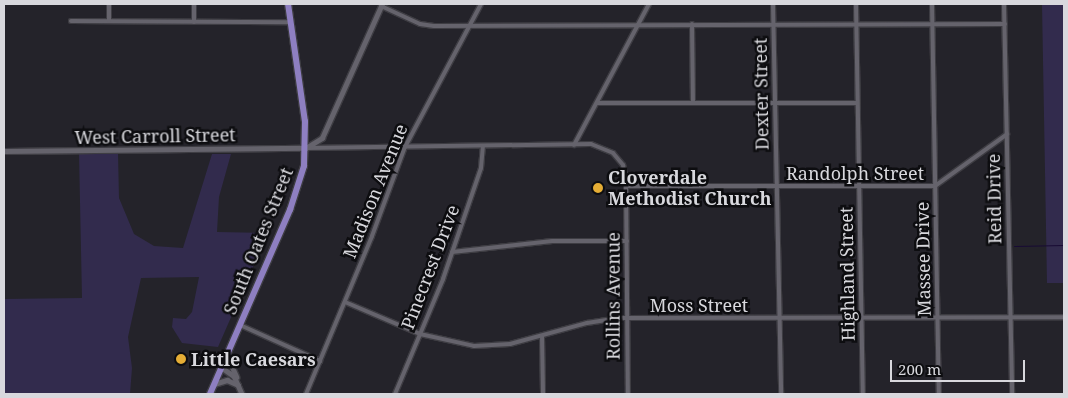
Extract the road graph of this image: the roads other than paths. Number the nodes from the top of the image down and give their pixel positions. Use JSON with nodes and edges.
{"nodes":[{"id":1,"x":109,"y":4,"type":"edge"},
{"id":2,"x":194,"y":4,"type":"edge"},
{"id":3,"x":288,"y":4,"type":"edge"},
{"id":4,"x":481,"y":4,"type":"edge"},
{"id":5,"x":650,"y":4,"type":"edge"},
{"id":6,"x":773,"y":4,"type":"edge"},
{"id":7,"x":856,"y":4,"type":"edge"},
{"id":8,"x":932,"y":4,"type":"edge"},
{"id":9,"x":1004,"y":4,"type":"edge"},
{"id":10,"x":381,"y":5,"type":"edge"},
{"id":11,"x":71,"y":21,"type":"dead end"},
{"id":12,"x":108,"y":21,"type":"junction"},
{"id":13,"x":194,"y":22,"type":"junction"},
{"id":14,"x":290,"y":22,"type":"junction"},
{"id":15,"x":639,"y":23,"type":"junction"},
{"id":16,"x":692,"y":24,"type":"junction"},
{"id":17,"x":774,"y":24,"type":"junction"},
{"id":18,"x":1005,"y":24,"type":"junction"},
{"id":19,"x":470,"y":25,"type":"junction"},
{"id":20,"x":856,"y":25,"type":"junction"},
{"id":21,"x":933,"y":25,"type":"junction"},
{"id":22,"x":597,"y":102,"type":"junction"},
{"id":23,"x":693,"y":103,"type":"junction"},
{"id":24,"x":775,"y":103,"type":"junction"},
{"id":25,"x":857,"y":103,"type":"junction"},
{"id":26,"x":1007,"y":134,"type":"junction"},
{"id":27,"x":574,"y":145,"type":"junction"},
{"id":28,"x":483,"y":146,"type":"junction"},
{"id":29,"x":306,"y":148,"type":"junction"},
{"id":30,"x":405,"y":148,"type":"junction"},
{"id":31,"x":4,"y":151,"type":"edge"},
{"id":32,"x":626,"y":186,"type":"junction"},
{"id":33,"x":776,"y":186,"type":"junction"},
{"id":34,"x":935,"y":186,"type":"junction"},
{"id":35,"x":859,"y":187,"type":"junction"},
{"id":36,"x":627,"y":241,"type":"junction"},
{"id":37,"x":452,"y":252,"type":"junction"},
{"id":38,"x":345,"y":302,"type":"junction"},
{"id":39,"x":1010,"y":317,"type":"junction"},
{"id":40,"x":1064,"y":317,"type":"edge"},
{"id":41,"x":862,"y":318,"type":"junction"},
{"id":42,"x":938,"y":318,"type":"junction"},
{"id":43,"x":628,"y":319,"type":"junction"},
{"id":44,"x":779,"y":319,"type":"junction"},
{"id":45,"x":240,"y":325,"type":"junction"},
{"id":46,"x":420,"y":334,"type":"junction"},
{"id":47,"x":542,"y":336,"type":"junction"},
{"id":48,"x":227,"y":354,"type":"junction"},
{"id":49,"x":320,"y":361,"type":"junction"},
{"id":50,"x":221,"y":367,"type":"junction"},
{"id":51,"x":239,"y":383,"type":"junction"},
{"id":52,"x":214,"y":384,"type":"junction"},
{"id":53,"x":210,"y":394,"type":"edge"},
{"id":54,"x":242,"y":394,"type":"edge"},
{"id":55,"x":306,"y":394,"type":"edge"},
{"id":56,"x":395,"y":394,"type":"edge"},
{"id":57,"x":543,"y":394,"type":"edge"},
{"id":58,"x":628,"y":394,"type":"edge"},
{"id":59,"x":781,"y":394,"type":"edge"},
{"id":60,"x":863,"y":394,"type":"edge"},
{"id":61,"x":939,"y":394,"type":"edge"},
{"id":62,"x":1012,"y":394,"type":"edge"}],
"edges":[{"from":1,"to":12,"type":"street"},
{"from":2,"to":13,"type":"street"},
{"from":3,"to":14,"type":"main road","name":"South Oates Street"},
{"from":4,"to":19,"type":"street","name":"Madison Avenue"},
{"from":5,"to":15,"type":"street"},
{"from":6,"to":17,"type":"street","name":"Dexter Street"},
{"from":7,"to":20,"type":"street","name":"Highland Street"},
{"from":8,"to":21,"type":"street","name":"Massee Drive"},
{"from":9,"to":18,"type":"street","name":"Reid Drive"},
{"from":10,"to":19,"type":"street"},
{"from":10,"to":29,"type":"street"},
{"from":11,"to":12,"type":"street"},
{"from":12,"to":13,"type":"street"},
{"from":13,"to":14,"type":"street"},
{"from":14,"to":29,"type":"main road","name":"South Oates Street"},
{"from":15,"to":16,"type":"street"},
{"from":15,"to":19,"type":"street"},
{"from":15,"to":22,"type":"street"},
{"from":16,"to":17,"type":"street"},
{"from":16,"to":23,"type":"street"},
{"from":17,"to":20,"type":"street"},
{"from":17,"to":24,"type":"street","name":"Dexter Street"},
{"from":18,"to":21,"type":"street"},
{"from":18,"to":26,"type":"street","name":"Reid Drive"},
{"from":19,"to":30,"type":"street","name":"Madison Avenue"},
{"from":20,"to":21,"type":"street"},
{"from":20,"to":25,"type":"street","name":"Highland Street"},
{"from":21,"to":34,"type":"street","name":"Massee Drive"},
{"from":22,"to":23,"type":"street"},
{"from":22,"to":27,"type":"street"},
{"from":23,"to":24,"type":"street"},
{"from":24,"to":25,"type":"street"},
{"from":24,"to":33,"type":"street","name":"Dexter Street"},
{"from":25,"to":35,"type":"street","name":"Highland Street"},
{"from":26,"to":34,"type":"street","name":"Randolph Street"},
{"from":26,"to":39,"type":"street","name":"Reid Drive"},
{"from":27,"to":28,"type":"street","name":"Rollins Avenue"},
{"from":27,"to":32,"type":"street","name":"Rollins Avenue"},
{"from":28,"to":30,"type":"street","name":"Rollins Avenue"},
{"from":28,"to":37,"type":"street","name":"Pinecrest Drive"},
{"from":29,"to":30,"type":"street","name":"Rollins Avenue"},
{"from":29,"to":31,"type":"street","name":"West Carroll Street"},
{"from":29,"to":45,"type":"main road","name":"South Oates Street"},
{"from":30,"to":38,"type":"street","name":"Madison Avenue"},
{"from":32,"to":33,"type":"street","name":"Randolph Street"},
{"from":32,"to":36,"type":"street","name":"Rollins Avenue"},
{"from":33,"to":35,"type":"street","name":"Randolph Street"},
{"from":33,"to":44,"type":"street","name":"Dexter Street"},
{"from":34,"to":35,"type":"street","name":"Randolph Street"},
{"from":34,"to":42,"type":"street","name":"Massee Drive"},
{"from":35,"to":41,"type":"street","name":"Highland Street"},
{"from":36,"to":37,"type":"street"},
{"from":36,"to":43,"type":"street","name":"Rollins Avenue"},
{"from":37,"to":46,"type":"street","name":"Pinecrest Drive"},
{"from":38,"to":46,"type":"street","name":"Moss Street"},
{"from":38,"to":49,"type":"street","name":"Madison Avenue"},
{"from":39,"to":40,"type":"street","name":"Moss Street"},
{"from":39,"to":42,"type":"street","name":"Moss Street"},
{"from":39,"to":62,"type":"street","name":"Reid Drive"},
{"from":41,"to":42,"type":"street","name":"Moss Street"},
{"from":41,"to":44,"type":"street","name":"Moss Street"},
{"from":41,"to":60,"type":"street","name":"Highland Street"},
{"from":42,"to":61,"type":"street","name":"Massee Drive"},
{"from":43,"to":44,"type":"street","name":"Moss Street"},
{"from":43,"to":47,"type":"street","name":"Moss Street"},
{"from":43,"to":58,"type":"street","name":"Rollins Avenue"},
{"from":44,"to":59,"type":"street","name":"Dexter Street"},
{"from":45,"to":48,"type":"main road","name":"South Oates Street"},
{"from":45,"to":49,"type":"street"},
{"from":46,"to":47,"type":"street","name":"Moss Street"},
{"from":46,"to":56,"type":"street","name":"Pinecrest Drive"},
{"from":47,"to":57,"type":"street"},
{"from":48,"to":50,"type":"main road","name":"South Oates Street"},
{"from":48,"to":51,"type":"street"},
{"from":49,"to":55,"type":"street","name":"Madison Avenue"},
{"from":50,"to":51,"type":"street"},
{"from":50,"to":52,"type":"main road","name":"South Oates Street"},
{"from":51,"to":52,"type":"street"},
{"from":51,"to":54,"type":"street"},
{"from":52,"to":53,"type":"main road","name":"South Oates Street"}]}
